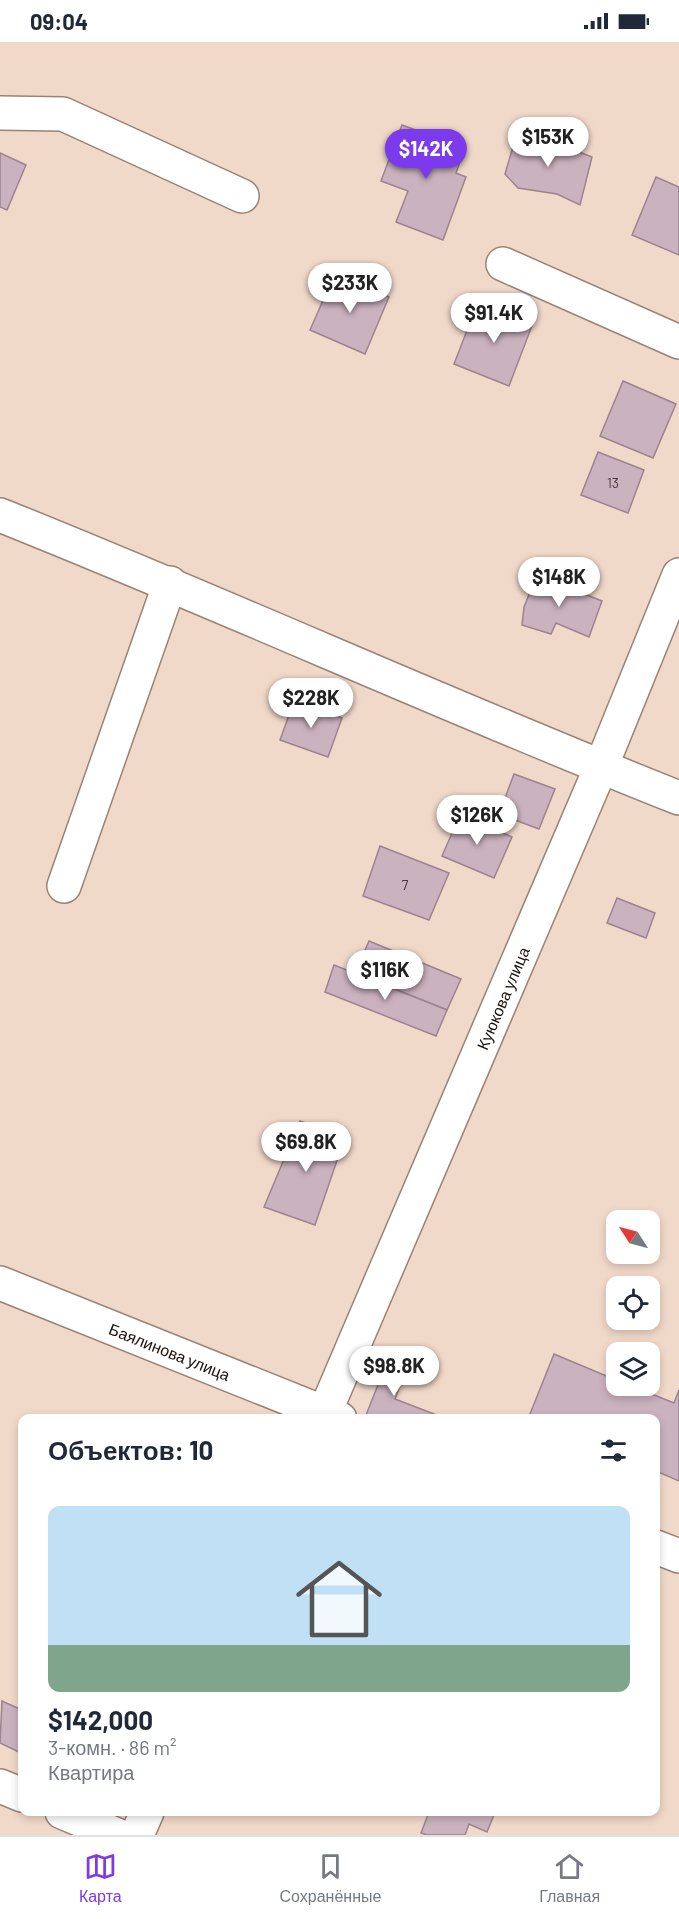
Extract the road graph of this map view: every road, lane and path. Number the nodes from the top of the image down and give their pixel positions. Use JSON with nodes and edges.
{"nodes":[{"id":1,"x":0,"y":113,"type":"edge"},
{"id":2,"x":243,"y":195,"type":"dead end"},
{"id":3,"x":503,"y":264,"type":"dead end"},
{"id":4,"x":679,"y":342,"type":"edge"},
{"id":5,"x":0,"y":515,"type":"edge"},
{"id":6,"x":679,"y":575,"type":"edge"},
{"id":7,"x":170,"y":583,"type":"junction"},
{"id":8,"x":601,"y":767,"type":"junction"},
{"id":9,"x":679,"y":798,"type":"edge"},
{"id":10,"x":64,"y":886,"type":"dead end"},
{"id":11,"x":0,"y":1282,"type":"edge"},
{"id":12,"x":322,"y":1414,"type":"edge"},
{"id":13,"x":330,"y":1414,"type":"edge"},
{"id":14,"x":660,"y":1549,"type":"edge"},
{"id":15,"x":679,"y":1556,"type":"edge"},
{"id":16,"x":0,"y":1786,"type":"edge"},
{"id":17,"x":18,"y":1793,"type":"edge"},
{"id":18,"x":72,"y":1816,"type":"edge"},
{"id":19,"x":145,"y":1816,"type":"edge"},
{"id":20,"x":117,"y":1835,"type":"edge"},
{"id":21,"x":137,"y":1835,"type":"edge"}],
"edges":[{"from":1,"to":2,"type":"street"},
{"from":3,"to":4,"type":"street"},
{"from":5,"to":7,"type":"street"},
{"from":6,"to":8,"type":"street","name":"Куюкова улица"},
{"from":7,"to":8,"type":"street"},
{"from":7,"to":10,"type":"street"},
{"from":8,"to":9,"type":"street"},
{"from":8,"to":13,"type":"street","name":"Куюкова улица"},
{"from":11,"to":12,"type":"street","name":"Баялинова улица"},
{"from":14,"to":15,"type":"street"},
{"from":16,"to":17,"type":"street"},
{"from":18,"to":20,"type":"street"},
{"from":19,"to":21,"type":"street"}]}
